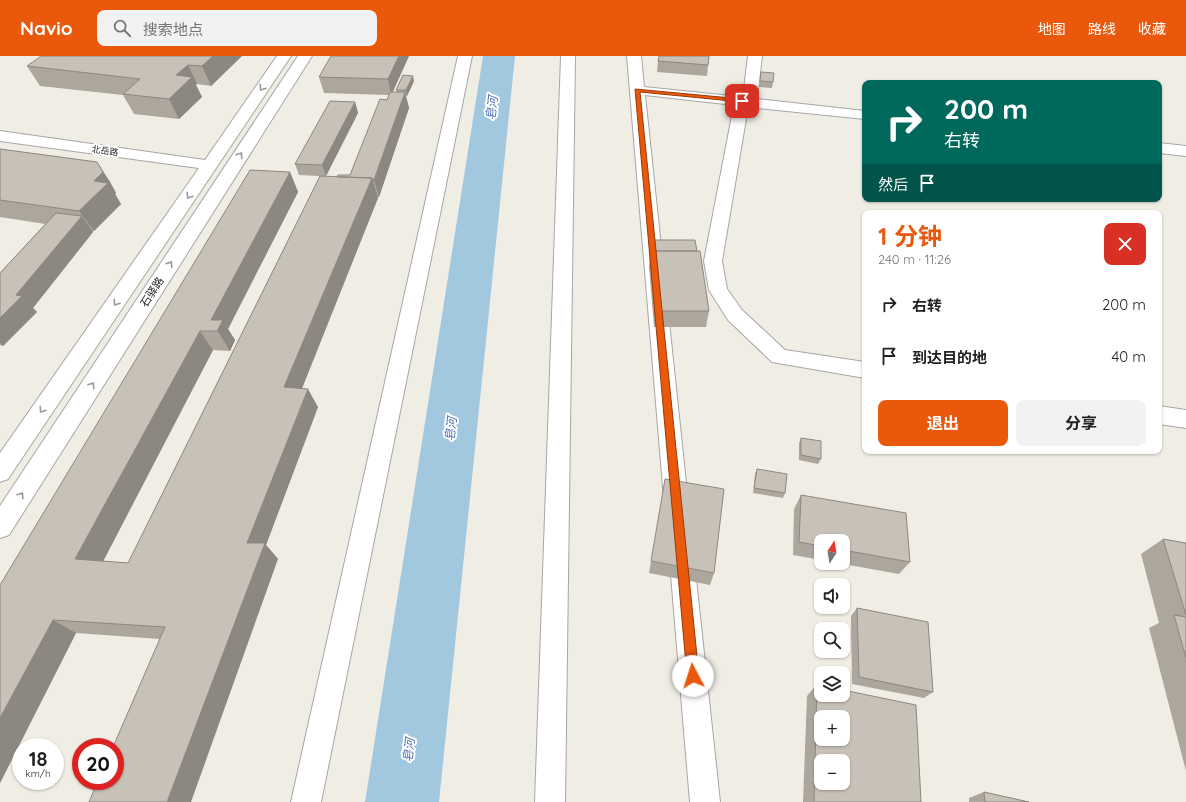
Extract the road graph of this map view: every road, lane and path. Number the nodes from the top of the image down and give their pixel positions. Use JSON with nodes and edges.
{"nodes":[{"id":1,"x":284,"y":56,"type":"edge"},
{"id":2,"x":305,"y":56,"type":"edge"},
{"id":3,"x":465,"y":56,"type":"edge"},
{"id":4,"x":568,"y":56,"type":"edge"},
{"id":5,"x":634,"y":56,"type":"edge"},
{"id":6,"x":755,"y":56,"type":"edge"},
{"id":7,"x":637,"y":90,"type":"junction"},
{"id":8,"x":746,"y":101,"type":"junction"},
{"id":9,"x":862,"y":115,"type":"edge"},
{"id":10,"x":0,"y":136,"type":"edge"},
{"id":11,"x":1162,"y":148,"type":"edge"},
{"id":12,"x":1186,"y":151,"type":"edge"},
{"id":13,"x":210,"y":165,"type":"junction"},
{"id":14,"x":862,"y":370,"type":"edge"},
{"id":15,"x":1162,"y":415,"type":"edge"},
{"id":16,"x":1186,"y":419,"type":"edge"},
{"id":17,"x":0,"y":472,"type":"edge"},
{"id":18,"x":0,"y":527,"type":"edge"},
{"id":19,"x":306,"y":802,"type":"edge"},
{"id":20,"x":550,"y":802,"type":"edge"},
{"id":21,"x":705,"y":802,"type":"edge"}],
"edges":[{"from":1,"to":13,"type":"street","one_way":true},
{"from":18,"to":2,"type":"street","name":"石驿路","one_way":true},
{"from":3,"to":19,"type":"street"},
{"from":4,"to":20,"type":"street"},
{"from":5,"to":7,"type":"street"},
{"from":6,"to":8,"type":"street"},
{"from":7,"to":8,"type":"street"},
{"from":7,"to":21,"type":"street"},
{"from":8,"to":9,"type":"street"},
{"from":8,"to":14,"type":"street"},
{"from":10,"to":13,"type":"street","name":"北岳路"},
{"from":11,"to":12,"type":"street"},
{"from":13,"to":17,"type":"street","one_way":true},
{"from":15,"to":16,"type":"street"}]}
